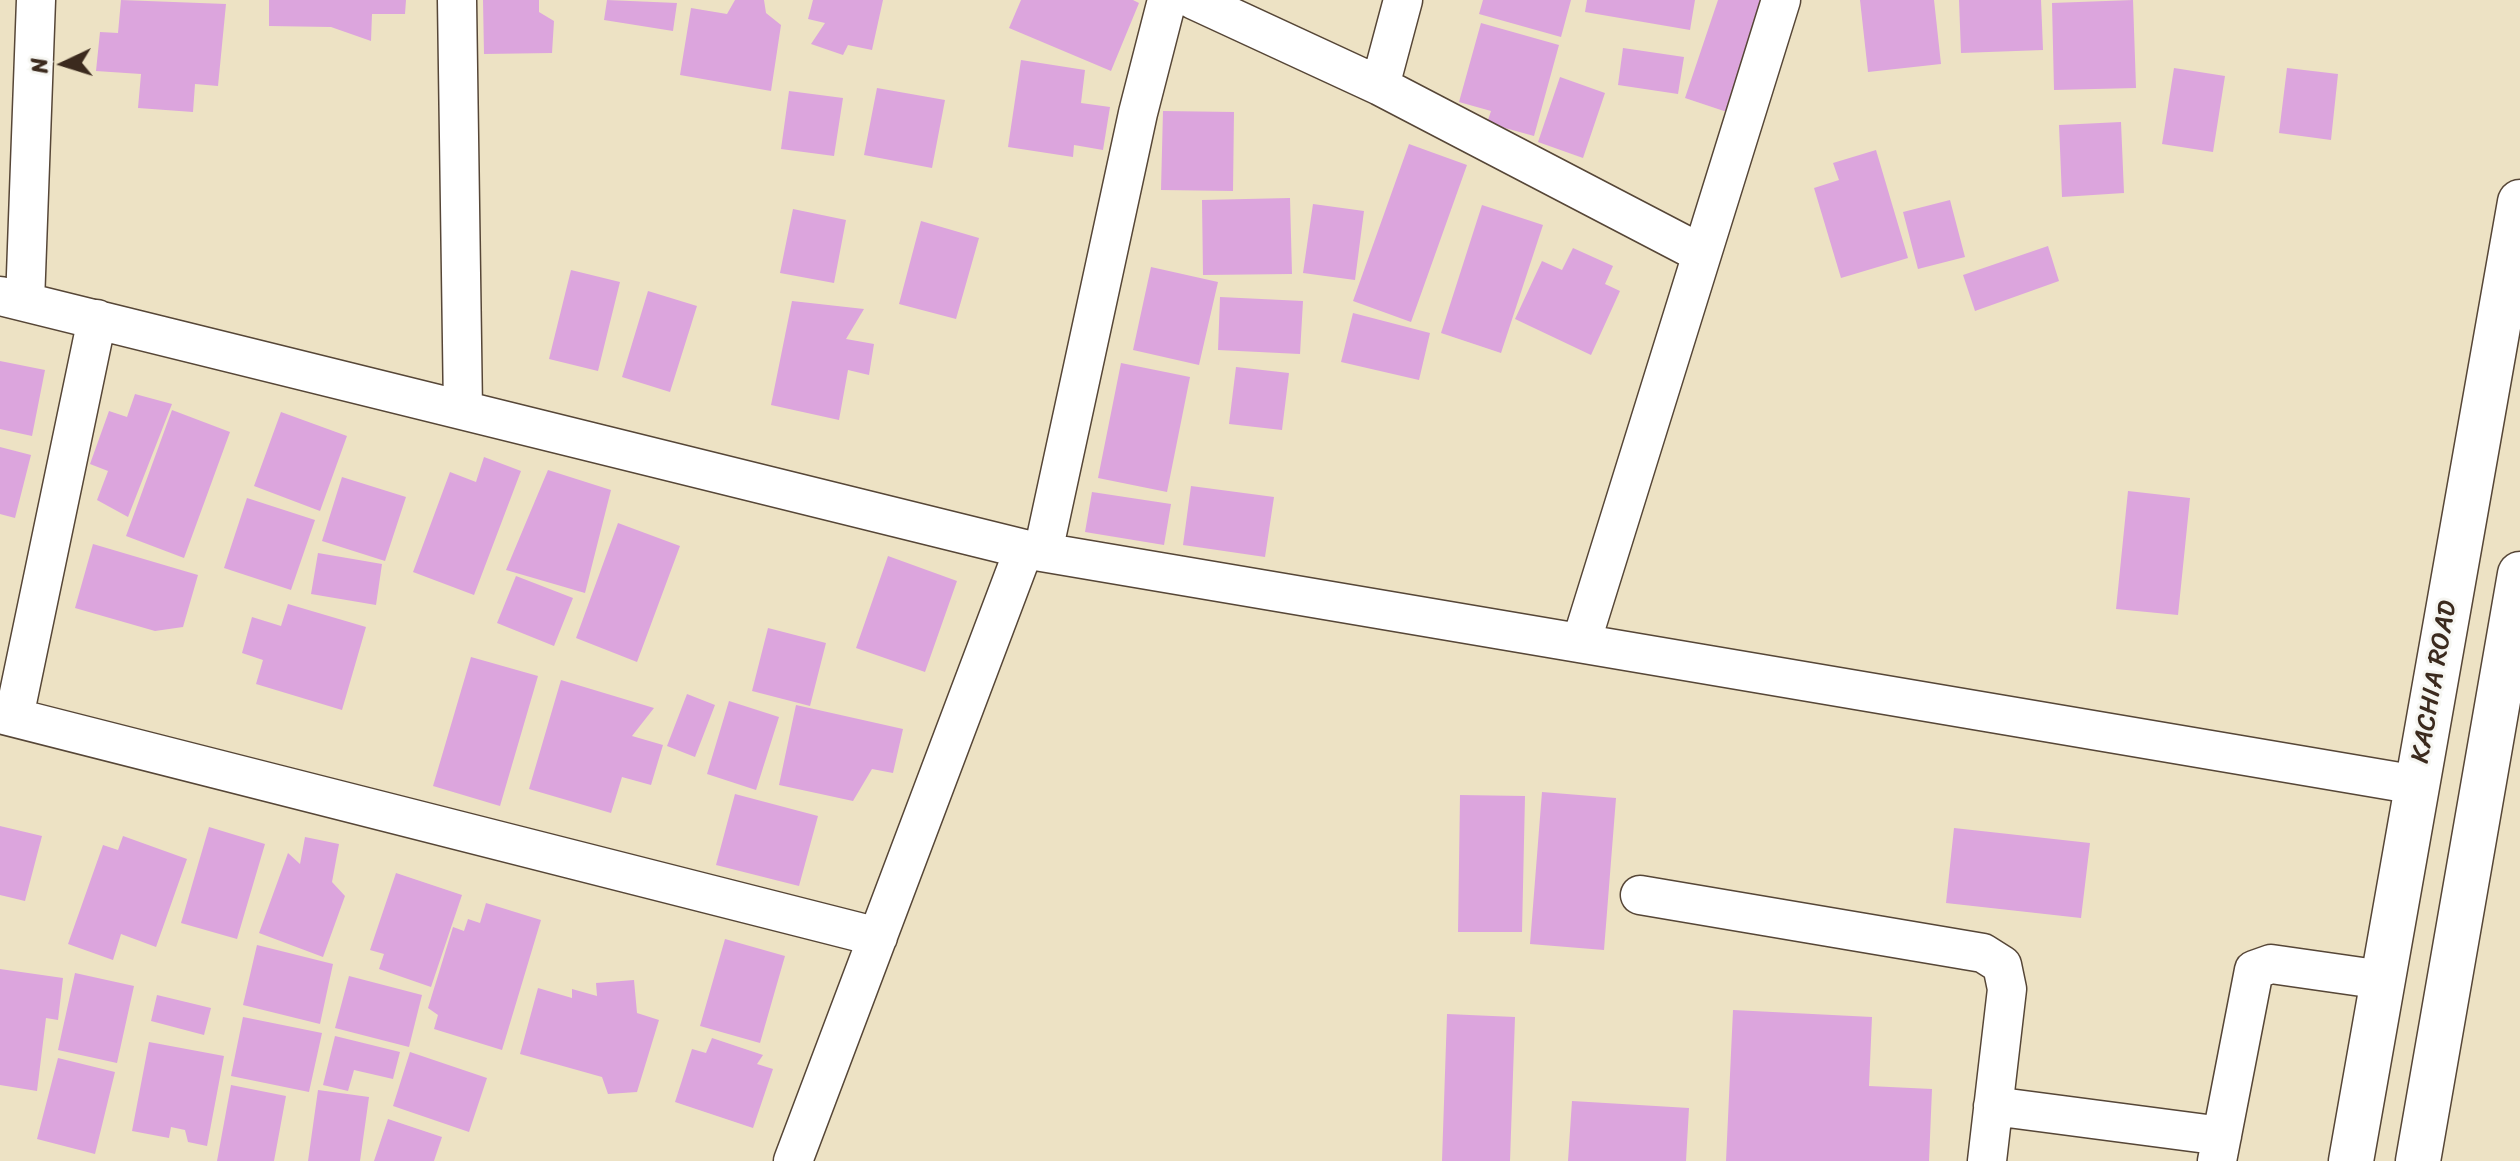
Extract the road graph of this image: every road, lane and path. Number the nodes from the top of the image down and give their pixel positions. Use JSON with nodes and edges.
{"nodes":[{"id":1,"x":36,"y":0,"type":"edge"},
{"id":2,"x":457,"y":0,"type":"edge"},
{"id":3,"x":1167,"y":0,"type":"edge"},
{"id":4,"x":1194,"y":0,"type":"edge"},
{"id":5,"x":1403,"y":0,"type":"edge"},
{"id":6,"x":1781,"y":0,"type":"edge"},
{"id":7,"x":1380,"y":86,"type":"junction"},
{"id":8,"x":2520,"y":202,"type":"edge"},
{"id":9,"x":1702,"y":254,"type":"junction"},
{"id":10,"x":13,"y":299,"type":"edge"},
{"id":11,"x":97,"y":319,"type":"junction"},
{"id":12,"x":463,"y":410,"type":"junction"},
{"id":13,"x":1034,"y":550,"type":"junction"},
{"id":14,"x":2520,"y":574,"type":"edge"},
{"id":15,"x":1581,"y":643,"type":"junction"},
{"id":16,"x":7,"y":715,"type":"edge"},
{"id":17,"x":2417,"y":785,"type":"junction"},
{"id":18,"x":1640,"y":895,"type":"dead end"},
{"id":19,"x":878,"y":937,"type":"junction"},
{"id":20,"x":2383,"y":980,"type":"junction"},
{"id":21,"x":1993,"y":1106,"type":"junction"},
{"id":22,"x":2220,"y":1149,"type":"edge"},
{"id":23,"x":793,"y":1161,"type":"edge"},
{"id":24,"x":1987,"y":1161,"type":"edge"},
{"id":25,"x":2351,"y":1161,"type":"edge"},
{"id":26,"x":2418,"y":1161,"type":"edge"}],
"edges":[{"from":1,"to":10,"type":"street"},
{"from":2,"to":12,"type":"street"},
{"from":3,"to":13,"type":"street"},
{"from":4,"to":7,"type":"street"},
{"from":5,"to":7,"type":"street"},
{"from":6,"to":9,"type":"street"},
{"from":7,"to":9,"type":"street"},
{"from":8,"to":17,"type":"highway","name":"KACHIA ROAD"},
{"from":9,"to":15,"type":"street"},
{"from":10,"to":11,"type":"street"},
{"from":11,"to":12,"type":"street"},
{"from":11,"to":16,"type":"street"},
{"from":12,"to":13,"type":"street"},
{"from":13,"to":15,"type":"street"},
{"from":13,"to":19,"type":"street"},
{"from":14,"to":26,"type":"highway"},
{"from":15,"to":17,"type":"street"},
{"from":16,"to":19,"type":"street"},
{"from":17,"to":20,"type":"highway","name":"KACHIA ROAD"},
{"from":18,"to":21,"type":"street"},
{"from":19,"to":23,"type":"street"},
{"from":20,"to":22,"type":"street"},
{"from":20,"to":25,"type":"highway","name":"KACHIA ROAD"},
{"from":21,"to":22,"type":"street"},
{"from":21,"to":24,"type":"street"}]}
